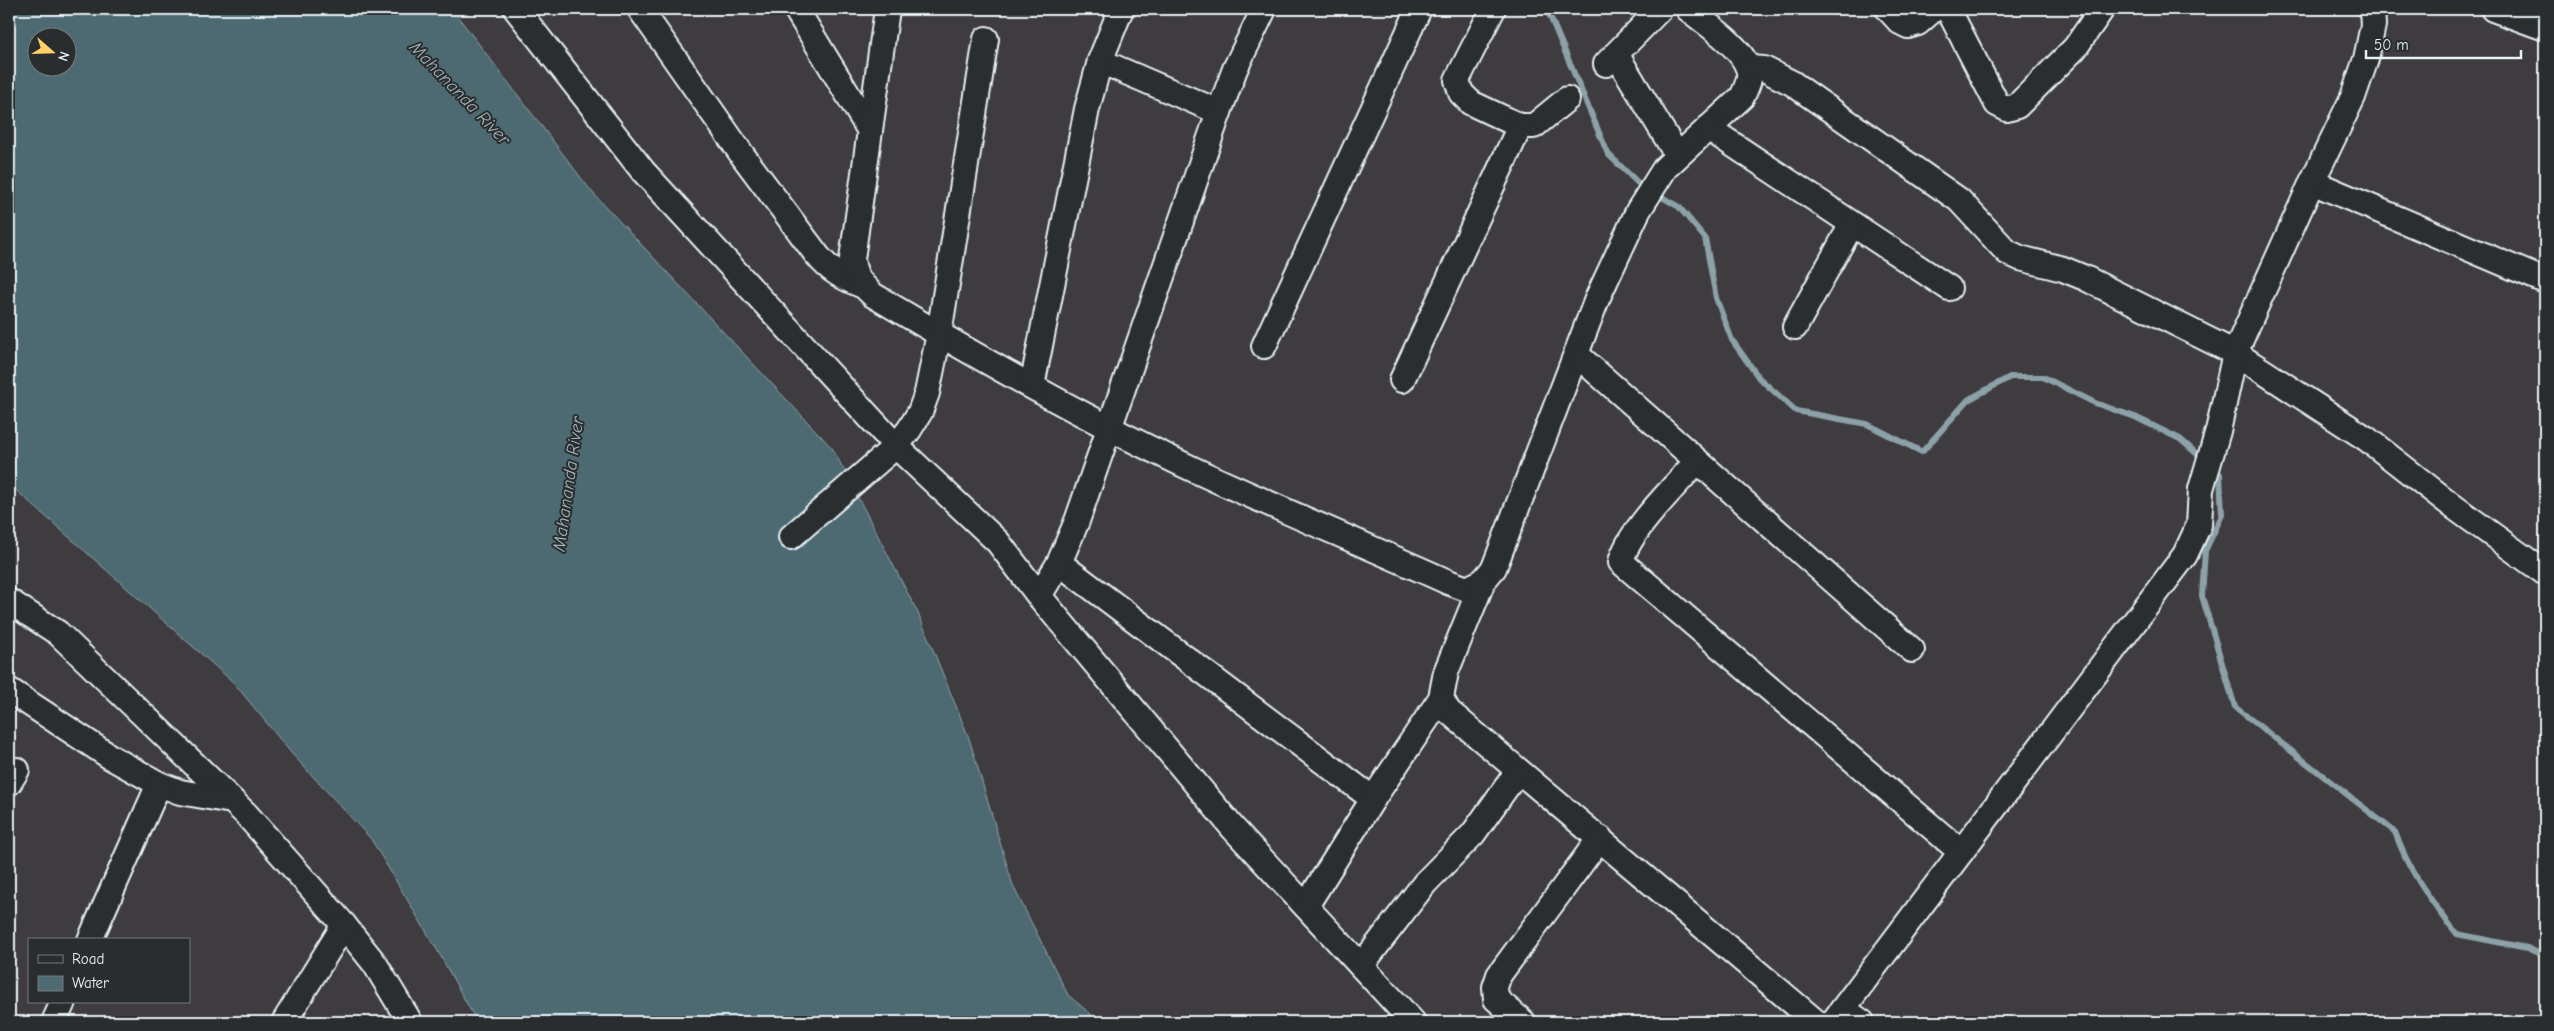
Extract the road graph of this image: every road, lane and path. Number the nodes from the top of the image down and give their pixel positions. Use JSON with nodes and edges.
{"nodes":[{"id":1,"x":516,"y":9,"type":"edge"},
{"id":2,"x":640,"y":9,"type":"edge"},
{"id":3,"x":796,"y":9,"type":"edge"},
{"id":4,"x":887,"y":9,"type":"edge"},
{"id":5,"x":1121,"y":9,"type":"edge"},
{"id":6,"x":1264,"y":9,"type":"edge"},
{"id":7,"x":1418,"y":9,"type":"edge"},
{"id":8,"x":1493,"y":9,"type":"edge"},
{"id":9,"x":1660,"y":9,"type":"edge"},
{"id":10,"x":1688,"y":9,"type":"edge"},
{"id":11,"x":1888,"y":9,"type":"edge"},
{"id":12,"x":1934,"y":9,"type":"edge"},
{"id":13,"x":1948,"y":9,"type":"edge"},
{"id":14,"x":2102,"y":9,"type":"edge"},
{"id":15,"x":2372,"y":9,"type":"edge"},
{"id":16,"x":2493,"y":9,"type":"edge"},
{"id":17,"x":2545,"y":28,"type":"edge"},
{"id":18,"x":986,"y":38,"type":"dead end"},
{"id":19,"x":1100,"y":61,"type":"junction"},
{"id":20,"x":1749,"y":68,"type":"junction"},
{"id":21,"x":1567,"y":99,"type":"dead end"},
{"id":22,"x":1219,"y":112,"type":"junction"},
{"id":23,"x":1520,"y":126,"type":"junction"},
{"id":24,"x":1708,"y":128,"type":"junction"},
{"id":25,"x":870,"y":131,"type":"junction"},
{"id":26,"x":1671,"y":161,"type":"junction"},
{"id":27,"x":2312,"y":182,"type":"junction"},
{"id":28,"x":1852,"y":224,"type":"junction"},
{"id":29,"x":2545,"y":280,"type":"edge"},
{"id":30,"x":862,"y":284,"type":"junction"},
{"id":31,"x":1949,"y":288,"type":"dead end"},
{"id":32,"x":1795,"y":327,"type":"dead end"},
{"id":33,"x":939,"y":334,"type":"junction"},
{"id":34,"x":1264,"y":346,"type":"dead end"},
{"id":35,"x":2235,"y":353,"type":"junction"},
{"id":36,"x":1576,"y":354,"type":"junction"},
{"id":37,"x":1402,"y":380,"type":"dead end"},
{"id":38,"x":1032,"y":386,"type":"junction"},
{"id":39,"x":1108,"y":428,"type":"junction"},
{"id":40,"x":896,"y":446,"type":"junction"},
{"id":41,"x":1697,"y":461,"type":"junction"},
{"id":42,"x":792,"y":537,"type":"dead end"},
{"id":43,"x":1059,"y":563,"type":"junction"},
{"id":44,"x":2545,"y":573,"type":"edge"},
{"id":45,"x":1483,"y":582,"type":"junction"},
{"id":46,"x":1039,"y":596,"type":"junction"},
{"id":47,"x":9,"y":601,"type":"edge"},
{"id":48,"x":1912,"y":650,"type":"dead end"},
{"id":49,"x":9,"y":690,"type":"edge"},
{"id":50,"x":1441,"y":698,"type":"junction"},
{"id":51,"x":1518,"y":770,"type":"junction"},
{"id":52,"x":158,"y":784,"type":"junction"},
{"id":53,"x":1373,"y":799,"type":"junction"},
{"id":54,"x":232,"y":801,"type":"junction"},
{"id":55,"x":1600,"y":838,"type":"junction"},
{"id":56,"x":1961,"y":852,"type":"junction"},
{"id":57,"x":1306,"y":906,"type":"junction"},
{"id":58,"x":344,"y":924,"type":"junction"},
{"id":59,"x":91,"y":938,"type":"edge"},
{"id":60,"x":1361,"y":966,"type":"junction"},
{"id":61,"x":62,"y":1004,"type":"edge"},
{"id":62,"x":1846,"y":1018,"type":"edge"},
{"id":63,"x":54,"y":1022,"type":"edge"},
{"id":64,"x":284,"y":1022,"type":"edge"},
{"id":65,"x":410,"y":1022,"type":"edge"},
{"id":66,"x":1413,"y":1022,"type":"edge"},
{"id":67,"x":1522,"y":1022,"type":"edge"},
{"id":68,"x":1816,"y":1022,"type":"edge"}],
"edges":[{"from":1,"to":40,"type":"street"},
{"from":2,"to":30,"type":"street"},
{"from":3,"to":25,"type":"street"},
{"from":4,"to":25,"type":"street"},
{"from":5,"to":19,"type":"street"},
{"from":6,"to":22,"type":"street"},
{"from":7,"to":34,"type":"street"},
{"from":8,"to":23,"type":"street"},
{"from":9,"to":26,"type":"street"},
{"from":10,"to":20,"type":"street"},
{"from":11,"to":12,"type":"street"},
{"from":13,"to":14,"type":"street"},
{"from":15,"to":27,"type":"street"},
{"from":16,"to":17,"type":"street"},
{"from":18,"to":33,"type":"street"},
{"from":19,"to":22,"type":"street"},
{"from":19,"to":38,"type":"street"},
{"from":20,"to":24,"type":"street"},
{"from":20,"to":35,"type":"street"},
{"from":21,"to":23,"type":"street"},
{"from":22,"to":39,"type":"street"},
{"from":23,"to":37,"type":"street"},
{"from":24,"to":26,"type":"street"},
{"from":24,"to":28,"type":"street"},
{"from":25,"to":30,"type":"street"},
{"from":26,"to":36,"type":"street"},
{"from":27,"to":29,"type":"street"},
{"from":27,"to":35,"type":"street"},
{"from":28,"to":31,"type":"street"},
{"from":28,"to":32,"type":"street"},
{"from":30,"to":33,"type":"street"},
{"from":33,"to":38,"type":"street"},
{"from":33,"to":40,"type":"street"},
{"from":35,"to":44,"type":"street"},
{"from":35,"to":56,"type":"street"},
{"from":36,"to":41,"type":"street"},
{"from":36,"to":45,"type":"street"},
{"from":38,"to":39,"type":"street"},
{"from":39,"to":43,"type":"street"},
{"from":39,"to":45,"type":"street"},
{"from":40,"to":42,"type":"street"},
{"from":40,"to":46,"type":"street"},
{"from":41,"to":48,"type":"street"},
{"from":41,"to":56,"type":"street"},
{"from":43,"to":46,"type":"street"},
{"from":43,"to":53,"type":"street"},
{"from":45,"to":50,"type":"street"},
{"from":46,"to":57,"type":"street"},
{"from":47,"to":54,"type":"street"},
{"from":49,"to":52,"type":"street"},
{"from":50,"to":51,"type":"street"},
{"from":50,"to":53,"type":"street"},
{"from":51,"to":55,"type":"street"},
{"from":51,"to":60,"type":"street"},
{"from":52,"to":54,"type":"street"},
{"from":52,"to":59,"type":"street"},
{"from":53,"to":57,"type":"street"},
{"from":54,"to":58,"type":"street"},
{"from":55,"to":67,"type":"street"},
{"from":55,"to":68,"type":"street"},
{"from":56,"to":62,"type":"street"},
{"from":57,"to":60,"type":"street"},
{"from":58,"to":64,"type":"street"},
{"from":58,"to":65,"type":"street"},
{"from":60,"to":66,"type":"street"},
{"from":61,"to":63,"type":"street"}]}
